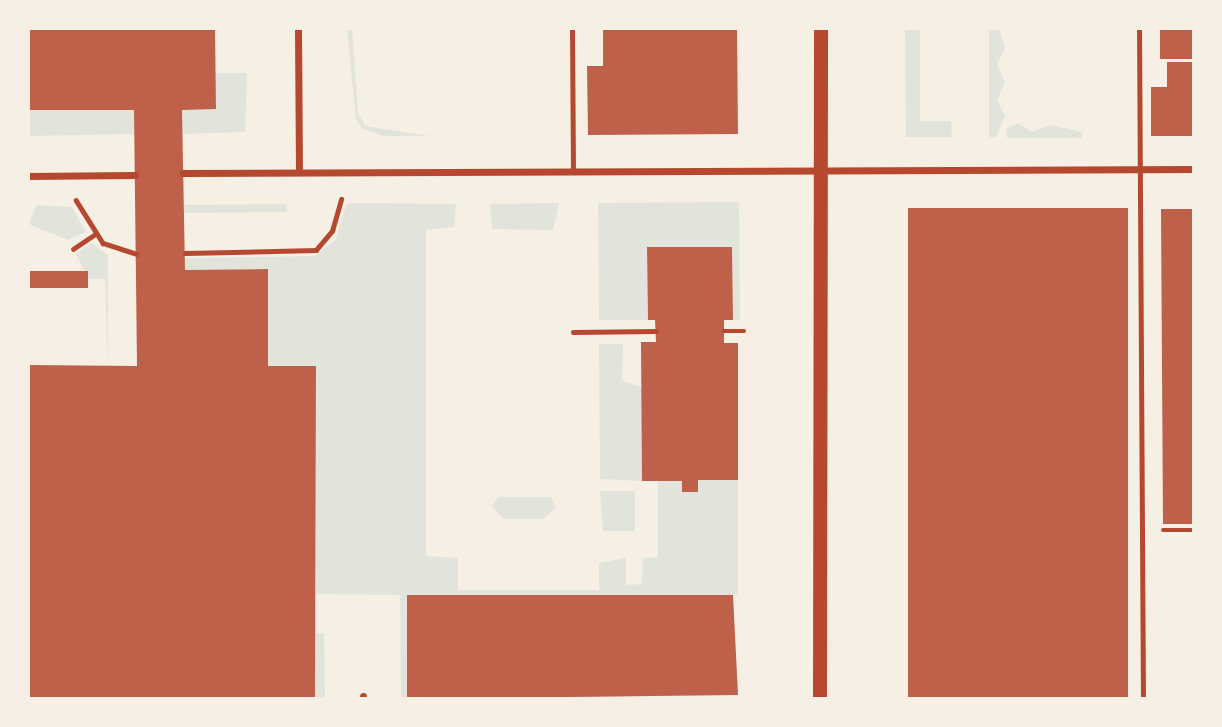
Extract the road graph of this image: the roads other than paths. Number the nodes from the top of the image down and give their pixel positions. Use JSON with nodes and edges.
{"nodes":[{"id":1,"x":298,"y":28,"type":"edge"},
{"id":2,"x":572,"y":28,"type":"edge"},
{"id":3,"x":821,"y":28,"type":"edge"},
{"id":4,"x":1139,"y":28,"type":"edge"},
{"id":5,"x":1194,"y":169,"type":"edge"},
{"id":6,"x":572,"y":170,"type":"junction"},
{"id":7,"x":822,"y":170,"type":"junction"},
{"id":8,"x":1139,"y":170,"type":"junction"},
{"id":9,"x":299,"y":172,"type":"junction"},
{"id":10,"x":183,"y":173,"type":"dead end"},
{"id":11,"x":135,"y":174,"type":"dead end"},
{"id":12,"x":28,"y":176,"type":"edge"},
{"id":13,"x":820,"y":699,"type":"edge"},
{"id":14,"x":1143,"y":699,"type":"edge"}],
"edges":[{"from":1,"to":9,"type":"street"},
{"from":2,"to":6,"type":"lane"},
{"from":3,"to":7,"type":"main road"},
{"from":4,"to":8,"type":"lane"},
{"from":5,"to":8,"type":"street"},
{"from":6,"to":7,"type":"street"},
{"from":6,"to":9,"type":"street"},
{"from":7,"to":8,"type":"street"},
{"from":7,"to":13,"type":"main road"},
{"from":8,"to":14,"type":"lane"},
{"from":9,"to":10,"type":"street"},
{"from":11,"to":12,"type":"street"}]}
